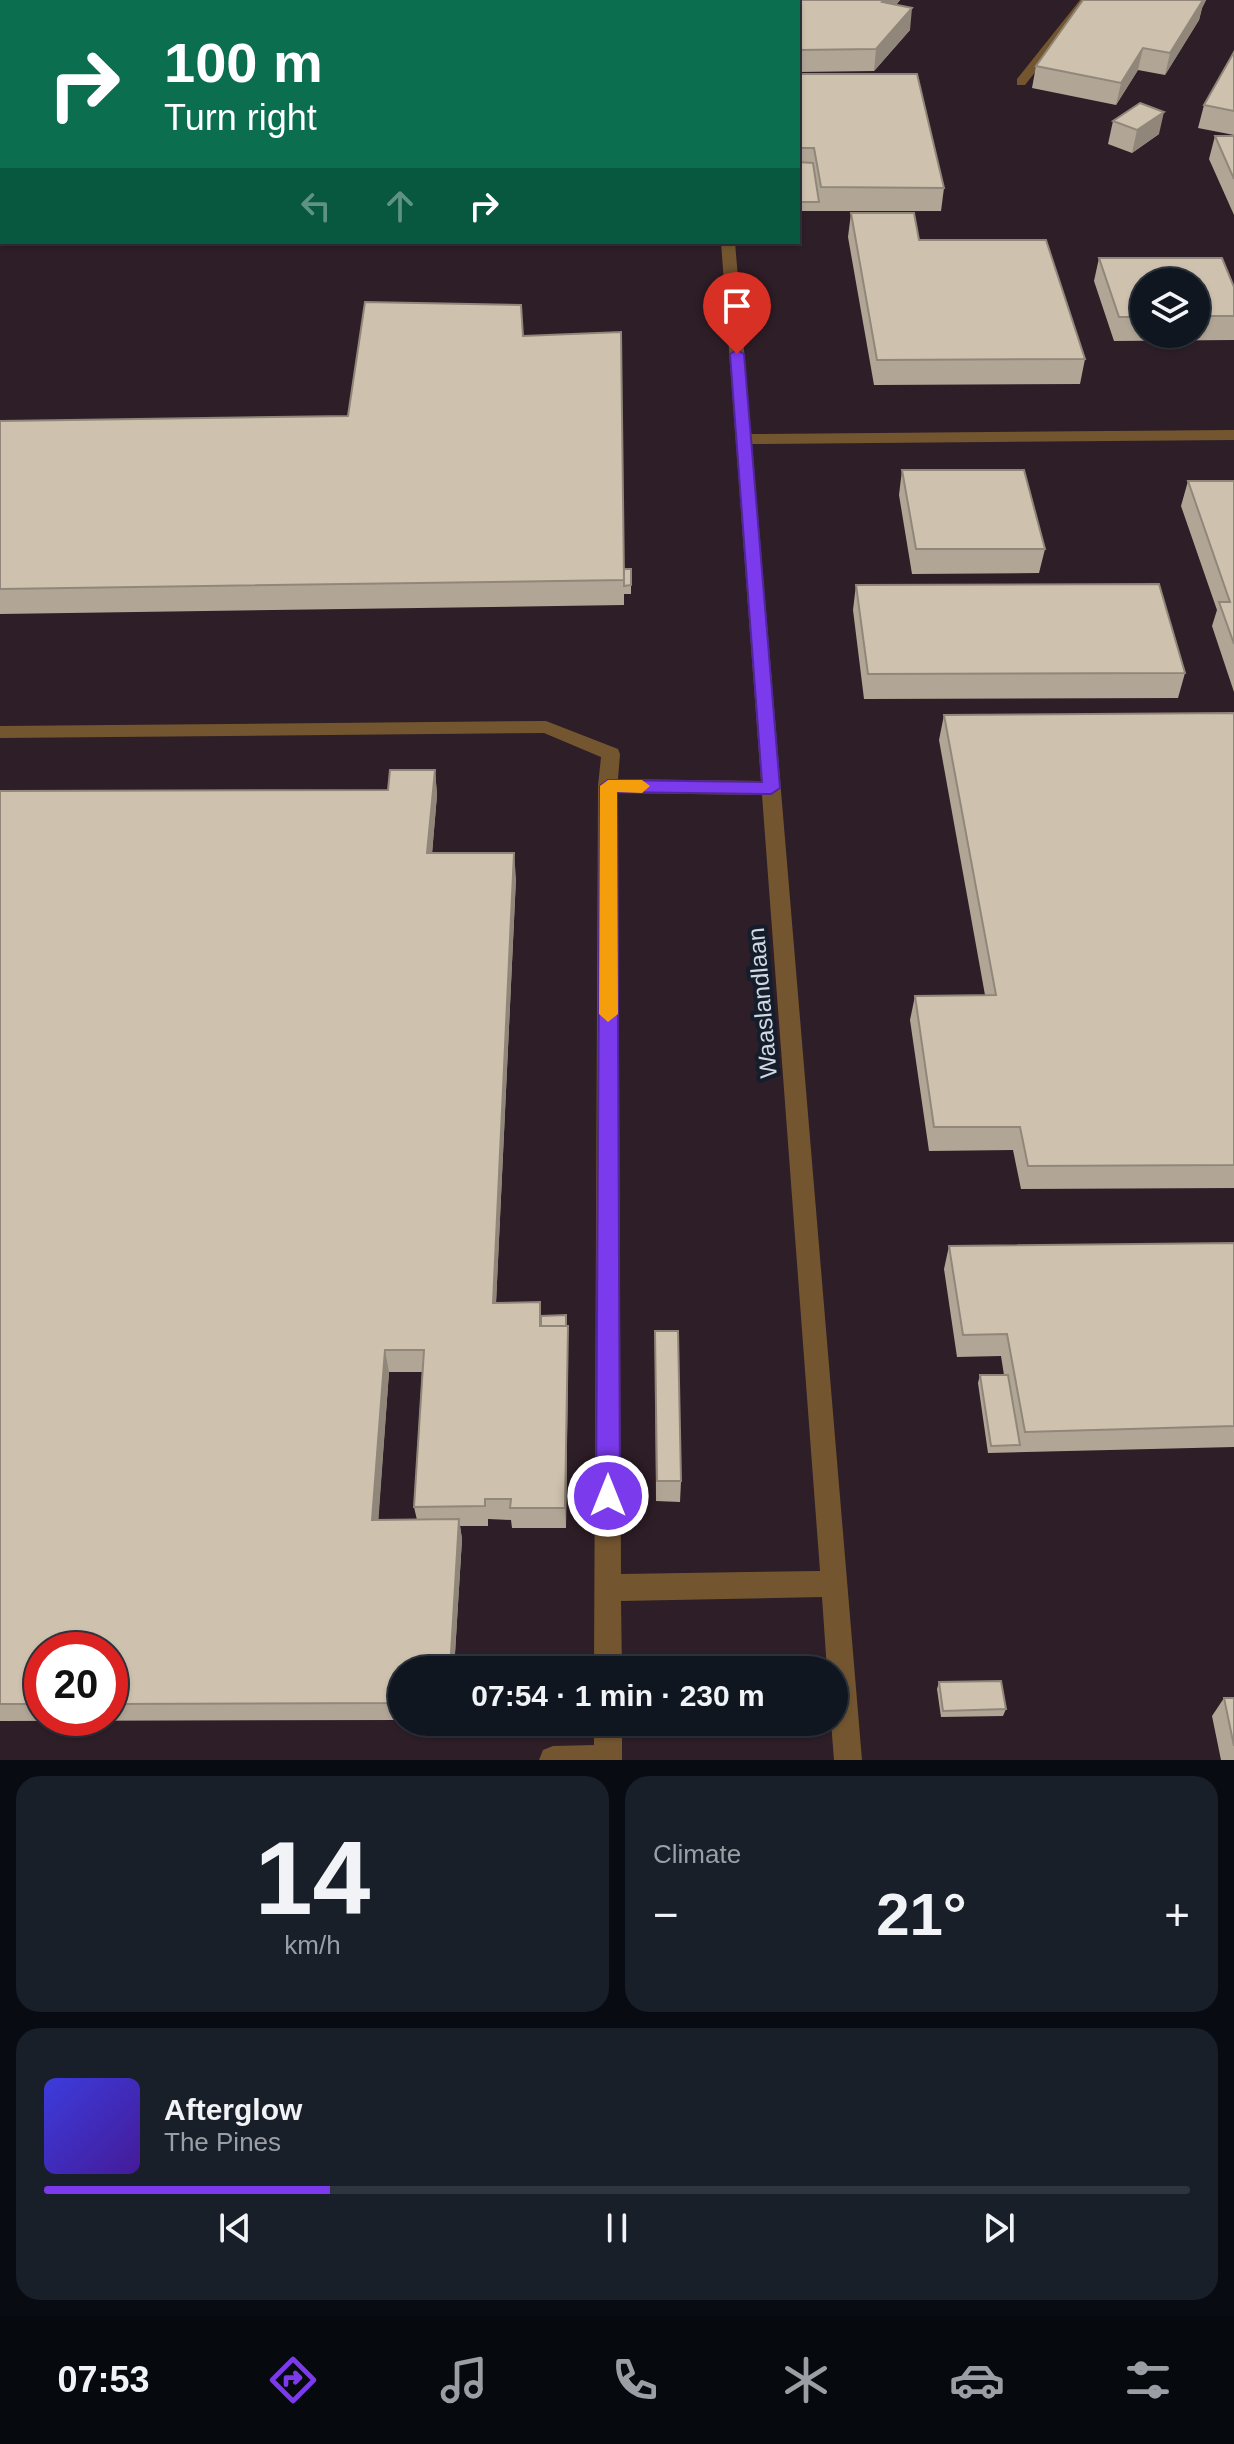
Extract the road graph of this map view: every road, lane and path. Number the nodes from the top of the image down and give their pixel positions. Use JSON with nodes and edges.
{"nodes":[{"id":1,"x":1086,"y":0,"type":"edge"},
{"id":2,"x":1021,"y":82,"type":"dead end"},
{"id":3,"x":728,"y":244,"type":"edge"},
{"id":4,"x":1234,"y":435,"type":"edge"},
{"id":5,"x":744,"y":439,"type":"junction"},
{"id":6,"x":0,"y":732,"type":"edge"},
{"id":7,"x":608,"y":786,"type":"junction"},
{"id":8,"x":771,"y":788,"type":"junction"},
{"id":9,"x":834,"y":1584,"type":"junction"},
{"id":10,"x":608,"y":1588,"type":"junction"},
{"id":11,"x":608,"y":1656,"type":"edge"},
{"id":12,"x":608,"y":1736,"type":"edge"},
{"id":13,"x":553,"y":1760,"type":"edge"},
{"id":14,"x":848,"y":1760,"type":"edge"}],
"edges":[{"from":1,"to":2,"type":"street"},
{"from":3,"to":5,"type":"street","name":"Waaslandlaan"},
{"from":4,"to":5,"type":"street"},
{"from":5,"to":8,"type":"street","name":"Waaslandlaan"},
{"from":6,"to":7,"type":"street"},
{"from":7,"to":8,"type":"street"},
{"from":7,"to":10,"type":"street"},
{"from":8,"to":9,"type":"street","name":"Waaslandlaan"},
{"from":9,"to":10,"type":"street"},
{"from":9,"to":14,"type":"street","name":"Waaslandlaan"},
{"from":10,"to":11,"type":"street"},
{"from":12,"to":13,"type":"street"}]}
